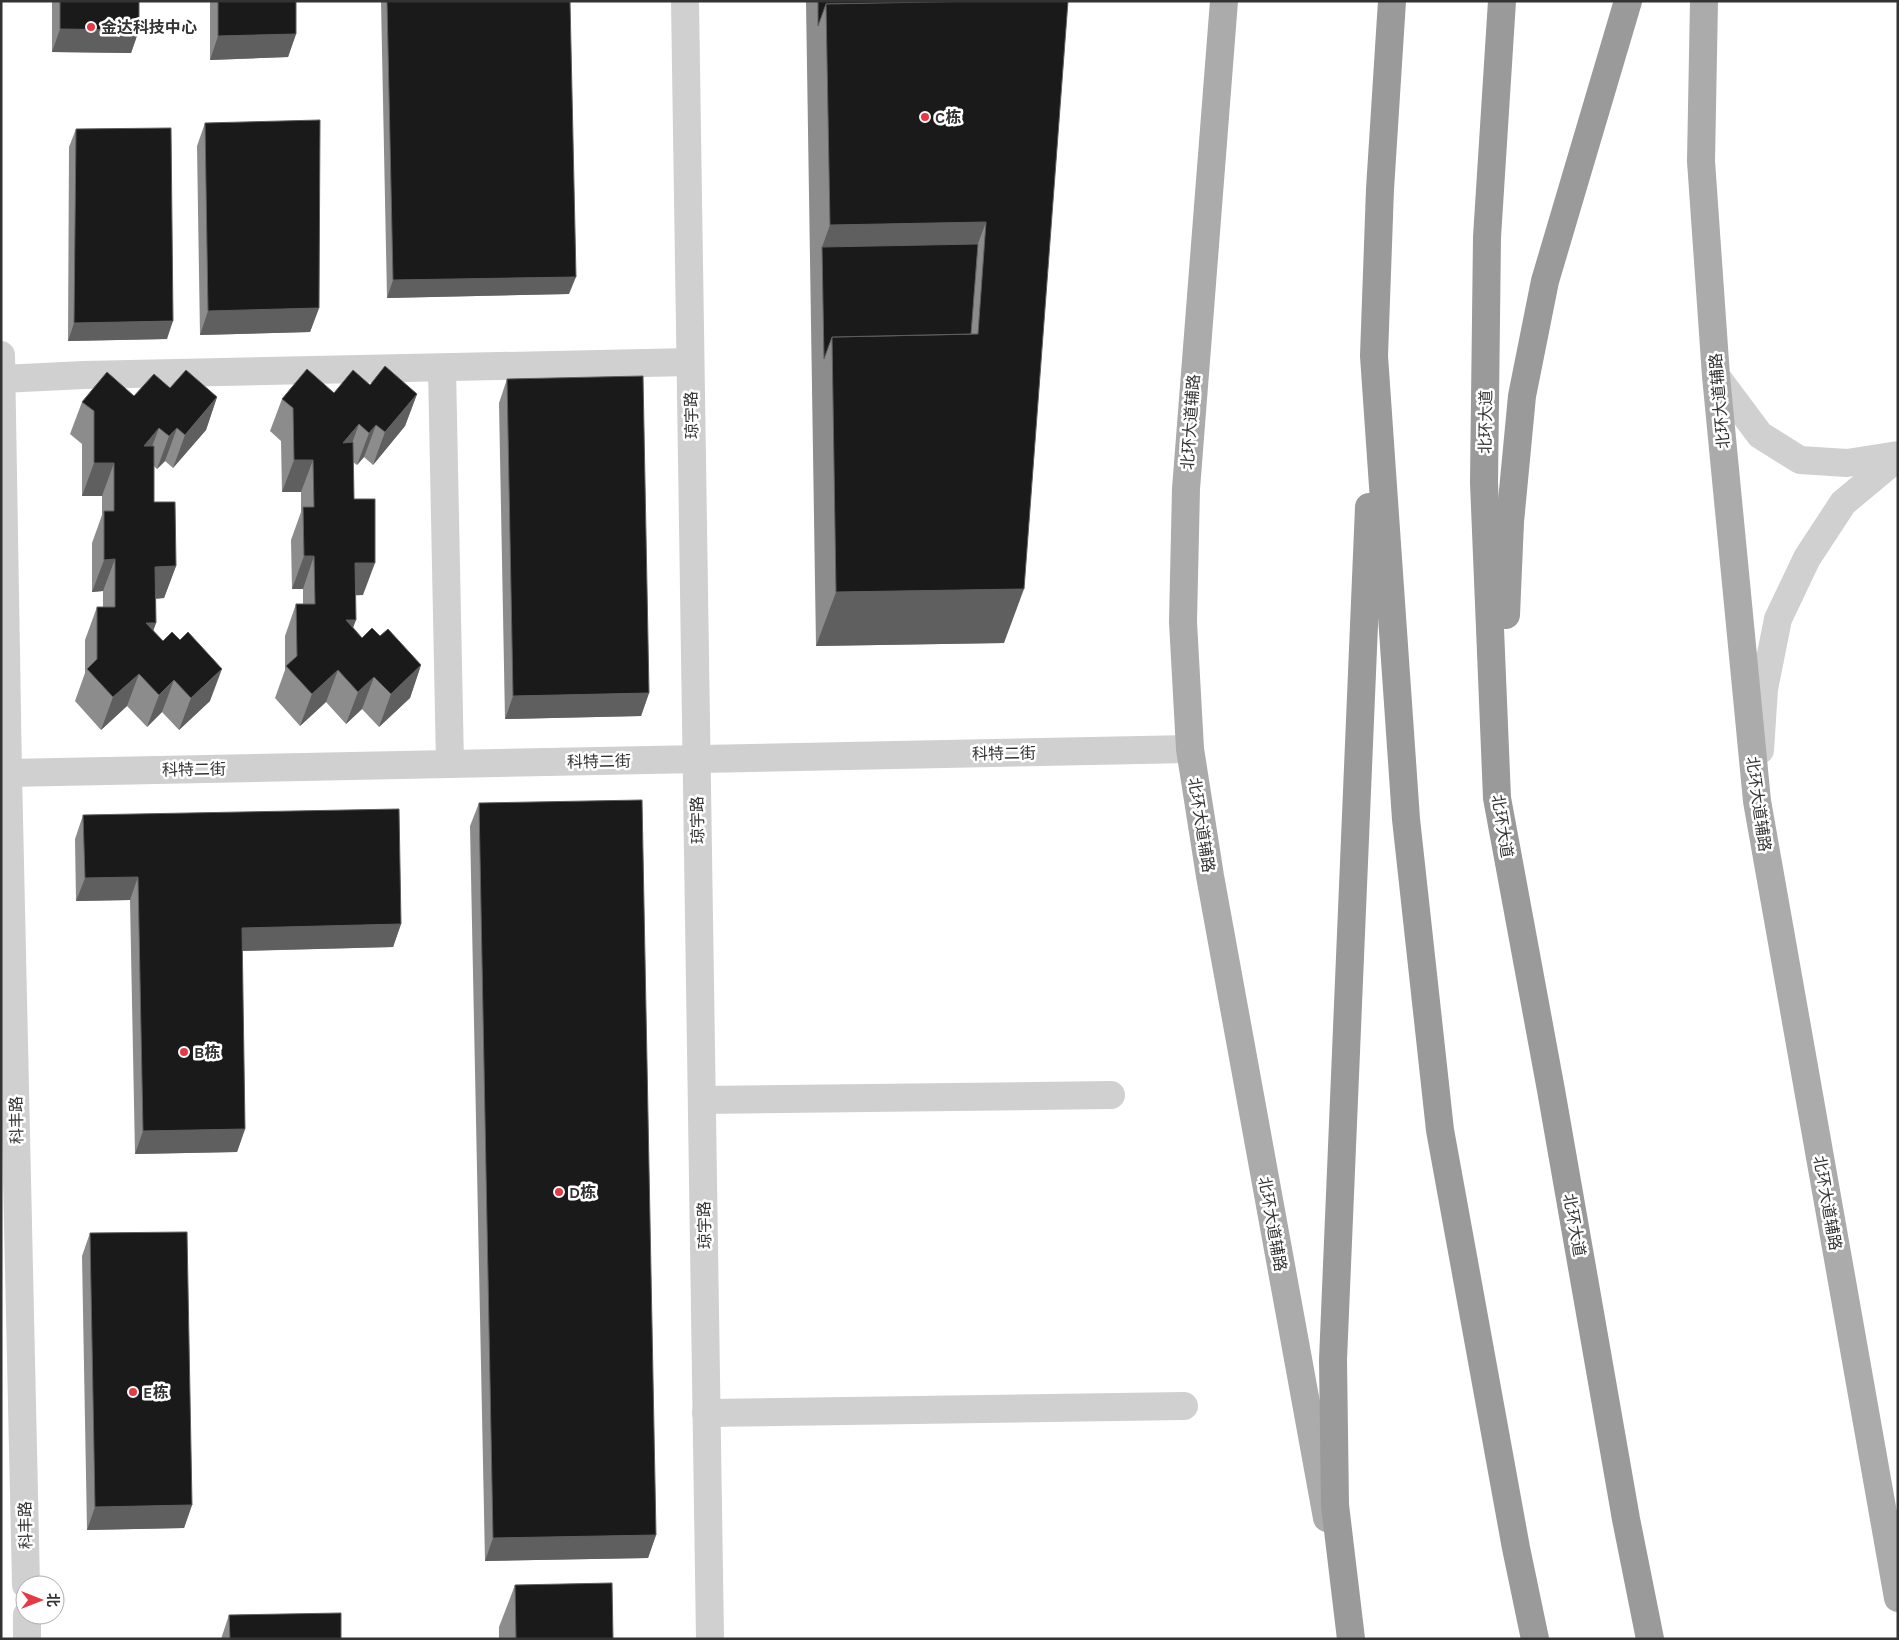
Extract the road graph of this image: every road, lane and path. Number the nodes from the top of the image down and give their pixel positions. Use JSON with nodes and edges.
{"nodes":[{"id":1,"x":685,"y":1,"type":"edge"},
{"id":2,"x":1224,"y":1,"type":"edge"},
{"id":3,"x":1392,"y":1,"type":"edge"},
{"id":4,"x":1502,"y":1,"type":"edge"},
{"id":5,"x":1628,"y":1,"type":"edge"},
{"id":6,"x":1704,"y":1,"type":"edge"},
{"id":7,"x":1,"y":355,"type":"edge"},
{"id":8,"x":1374,"y":356,"type":"junction"},
{"id":9,"x":690,"y":362,"type":"junction"},
{"id":10,"x":442,"y":368,"type":"junction"},
{"id":11,"x":1716,"y":376,"type":"junction"},
{"id":12,"x":2,"y":379,"type":"edge"},
{"id":13,"x":1898,"y":456,"type":"edge"},
{"id":14,"x":1190,"y":749,"type":"junction"},
{"id":15,"x":696,"y":759,"type":"junction"},
{"id":16,"x":450,"y":764,"type":"junction"},
{"id":17,"x":8,"y":773,"type":"junction"},
{"id":18,"x":1497,"y":798,"type":"junction"},
{"id":19,"x":1756,"y":801,"type":"junction"},
{"id":20,"x":1111,"y":1095,"type":"dead end"},
{"id":21,"x":702,"y":1100,"type":"junction"},
{"id":22,"x":1184,"y":1406,"type":"dead end"},
{"id":23,"x":706,"y":1413,"type":"junction"},
{"id":24,"x":26,"y":1575,"type":"edge"},
{"id":25,"x":1898,"y":1598,"type":"edge"},
{"id":26,"x":27,"y":1625,"type":"edge"},
{"id":27,"x":27,"y":1639,"type":"edge"},
{"id":28,"x":710,"y":1639,"type":"edge"},
{"id":29,"x":1350,"y":1639,"type":"edge"},
{"id":30,"x":1535,"y":1639,"type":"edge"},
{"id":31,"x":1650,"y":1639,"type":"edge"}],
"edges":[{"from":1,"to":9,"type":"street","name":"琼宇路"},
{"from":2,"to":14,"type":"main road","name":"北环大道辅路"},
{"from":3,"to":8,"type":"highway"},
{"from":4,"to":18,"type":"highway","name":"北环大道"},
{"from":5,"to":18,"type":"highway"},
{"from":6,"to":11,"type":"main road","name":"北环大道辅路"},
{"from":7,"to":12,"type":"street","name":"科丰路"},
{"from":8,"to":29,"type":"highway"},
{"from":8,"to":30,"type":"highway"},
{"from":9,"to":10,"type":"street"},
{"from":9,"to":15,"type":"street","name":"琼宇路"},
{"from":10,"to":12,"type":"street"},
{"from":10,"to":16,"type":"street"},
{"from":11,"to":13,"type":"street"},
{"from":11,"to":19,"type":"main road","name":"北环大道辅路"},
{"from":12,"to":17,"type":"street","name":"科丰路"},
{"from":13,"to":19,"type":"street"},
{"from":14,"to":15,"type":"street","name":"科特二街"},
{"from":14,"to":29,"type":"main road","name":"北环大道辅路"},
{"from":15,"to":16,"type":"street","name":"科特二街"},
{"from":15,"to":21,"type":"street","name":"琼宇路"},
{"from":16,"to":17,"type":"street","name":"科特二街"},
{"from":17,"to":24,"type":"street","name":"科丰路"},
{"from":18,"to":31,"type":"highway","name":"北环大道"},
{"from":19,"to":25,"type":"main road","name":"北环大道辅路"},
{"from":20,"to":21,"type":"street"},
{"from":21,"to":23,"type":"street","name":"琼宇路"},
{"from":22,"to":23,"type":"street"},
{"from":23,"to":28,"type":"street","name":"琼宇路"},
{"from":26,"to":27,"type":"street"}]}
